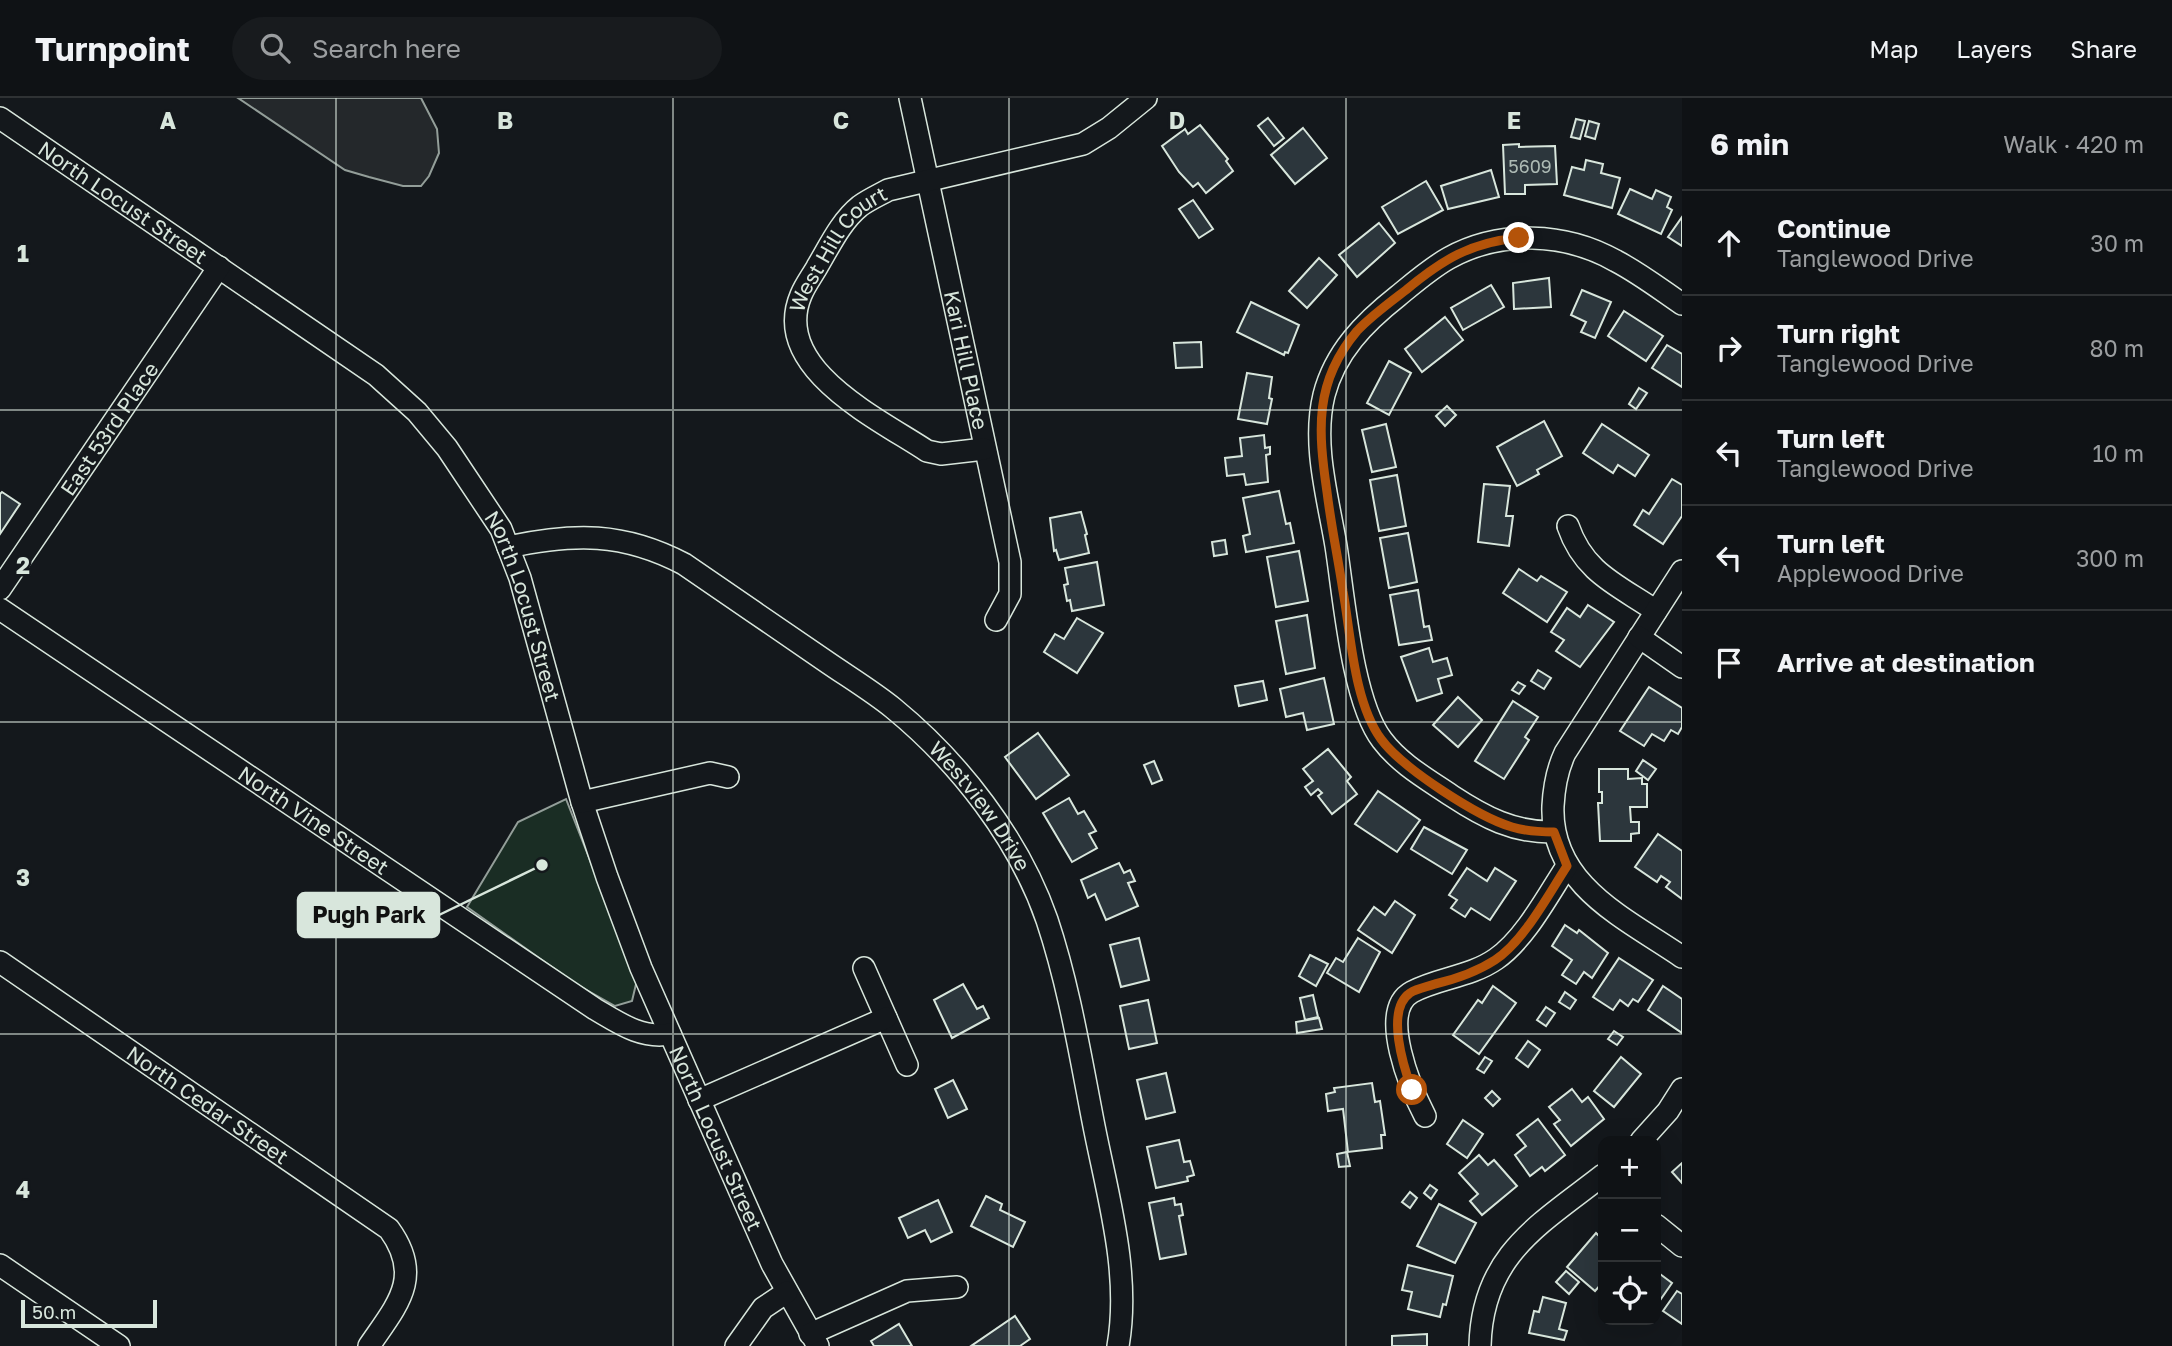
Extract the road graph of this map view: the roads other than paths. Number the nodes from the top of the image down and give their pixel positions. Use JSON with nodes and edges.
{"nodes":[{"id":1,"x":910,"y":98,"type":"edge"},
{"id":2,"x":1146,"y":98,"type":"edge"},
{"id":3,"x":1123,"y":105,"type":"edge"},
{"id":4,"x":0,"y":118,"type":"edge"},
{"id":5,"x":927,"y":180,"type":"junction"},
{"id":6,"x":219,"y":267,"type":"junction"},
{"id":7,"x":1682,"y":304,"type":"edge"},
{"id":8,"x":984,"y":450,"type":"junction"},
{"id":9,"x":1569,"y":526,"type":"dead end"},
{"id":10,"x":508,"y":547,"type":"junction"},
{"id":11,"x":1682,"y":571,"type":"edge"},
{"id":12,"x":0,"y":589,"type":"edge"},
{"id":13,"x":0,"y":609,"type":"edge"},
{"id":14,"x":1656,"y":611,"type":"junction"},
{"id":15,"x":996,"y":621,"type":"dead end"},
{"id":16,"x":1639,"y":637,"type":"junction"},
{"id":17,"x":1682,"y":667,"type":"edge"},
{"id":18,"x":728,"y":777,"type":"dead end"},
{"id":19,"x":582,"y":802,"type":"junction"},
{"id":20,"x":1554,"y":832,"type":"junction"},
{"id":21,"x":1567,"y":866,"type":"junction"},
{"id":22,"x":1682,"y":957,"type":"edge"},
{"id":23,"x":0,"y":962,"type":"edge"},
{"id":24,"x":863,"y":968,"type":"dead end"},
{"id":25,"x":886,"y":1018,"type":"junction"},
{"id":26,"x":670,"y":1034,"type":"junction"},
{"id":27,"x":907,"y":1065,"type":"dead end"},
{"id":28,"x":1682,"y":1089,"type":"edge"},
{"id":29,"x":699,"y":1100,"type":"junction"},
{"id":30,"x":1424,"y":1116,"type":"dead end"},
{"id":31,"x":1646,"y":1136,"type":"edge"},
{"id":32,"x":1598,"y":1179,"type":"edge"},
{"id":33,"x":1661,"y":1229,"type":"edge"},
{"id":34,"x":1682,"y":1246,"type":"edge"},
{"id":35,"x":0,"y":1265,"type":"edge"},
{"id":36,"x":957,"y":1287,"type":"dead end"},
{"id":37,"x":787,"y":1292,"type":"junction"},
{"id":38,"x":814,"y":1340,"type":"edge"},
{"id":39,"x":119,"y":1346,"type":"edge"},
{"id":40,"x":369,"y":1346,"type":"edge"},
{"id":41,"x":736,"y":1346,"type":"edge"},
{"id":42,"x":1118,"y":1346,"type":"edge"},
{"id":43,"x":1480,"y":1346,"type":"edge"}],
"edges":[{"from":1,"to":5,"type":"street","name":"Kari Hill Place"},
{"from":2,"to":3,"type":"street","name":"West Hill Court"},
{"from":3,"to":5,"type":"street","name":"West Hill Court"},
{"from":4,"to":6,"type":"street","name":"North Locust Street"},
{"from":5,"to":8,"type":"street","name":"Kari Hill Place"},
{"from":5,"to":8,"type":"street","name":"West Hill Court"},
{"from":6,"to":10,"type":"street","name":"North Locust Street"},
{"from":6,"to":12,"type":"street","name":"East 53rd Place"},
{"from":7,"to":20,"type":"street"},
{"from":8,"to":15,"type":"street","name":"Kari Hill Place"},
{"from":9,"to":14,"type":"street"},
{"from":10,"to":19,"type":"street","name":"North Locust Street"},
{"from":10,"to":42,"type":"street","name":"Westview Drive"},
{"from":11,"to":14,"type":"street"},
{"from":13,"to":26,"type":"street","name":"North Vine Street"},
{"from":14,"to":16,"type":"street"},
{"from":16,"to":17,"type":"street"},
{"from":16,"to":20,"type":"street"},
{"from":18,"to":19,"type":"street"},
{"from":19,"to":26,"type":"street","name":"North Locust Street"},
{"from":20,"to":21,"type":"street"},
{"from":21,"to":22,"type":"street"},
{"from":21,"to":30,"type":"street"},
{"from":23,"to":40,"type":"street","name":"North Cedar Street"},
{"from":24,"to":25,"type":"street"},
{"from":25,"to":27,"type":"street"},
{"from":25,"to":29,"type":"street"},
{"from":26,"to":29,"type":"street","name":"North Locust Street"},
{"from":28,"to":31,"type":"street"},
{"from":29,"to":37,"type":"street","name":"North Locust Street"},
{"from":32,"to":43,"type":"street"},
{"from":33,"to":34,"type":"street"},
{"from":35,"to":39,"type":"street"},
{"from":36,"to":38,"type":"street"},
{"from":37,"to":38,"type":"street","name":"North Locust Street"},
{"from":37,"to":41,"type":"street"}]}
